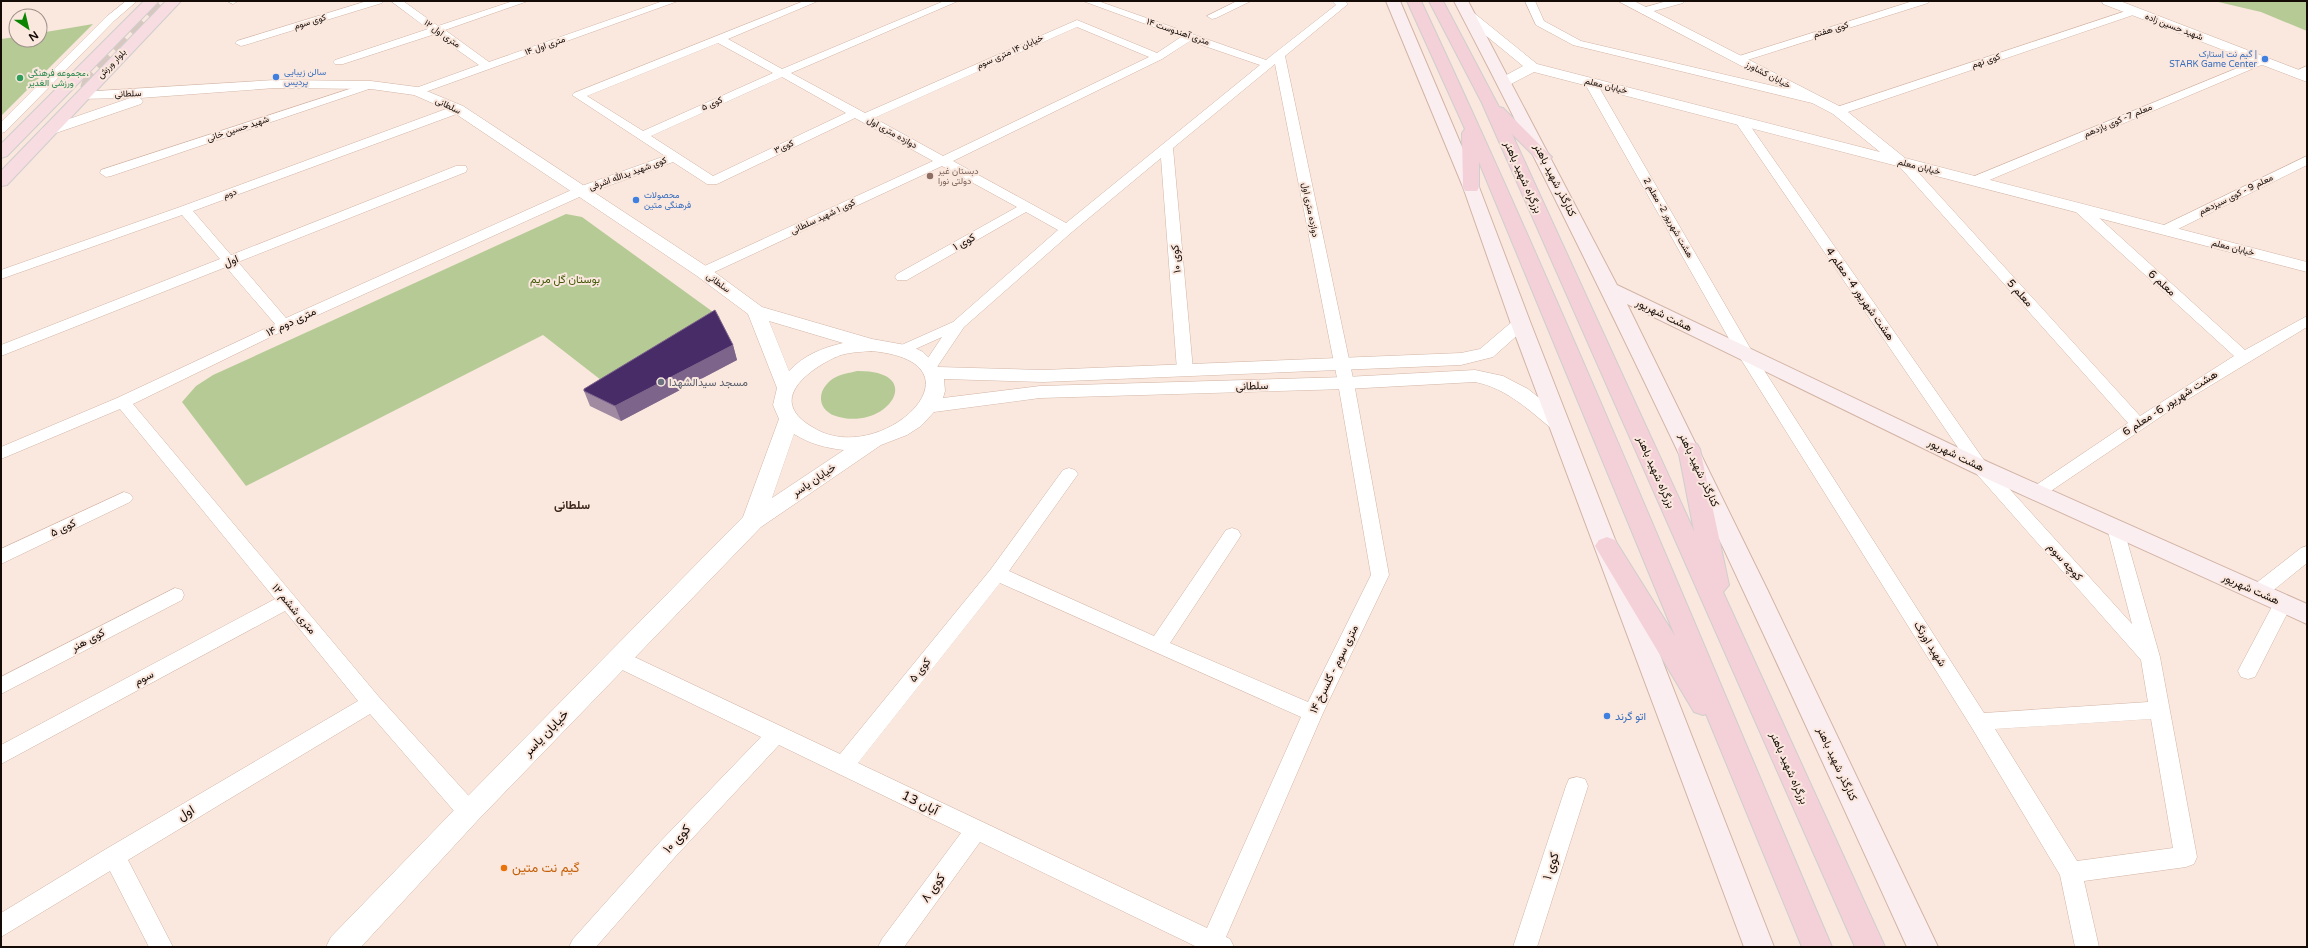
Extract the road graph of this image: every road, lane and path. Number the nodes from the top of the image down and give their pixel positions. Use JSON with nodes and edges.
{"nodes":[{"id":1,"x":132,"y":1,"type":"edge"},
{"id":2,"x":152,"y":1,"type":"edge"},
{"id":3,"x":174,"y":1,"type":"edge"},
{"id":4,"x":378,"y":1,"type":"edge"},
{"id":5,"x":396,"y":1,"type":"edge"},
{"id":6,"x":523,"y":1,"type":"edge"},
{"id":7,"x":673,"y":1,"type":"edge"},
{"id":8,"x":814,"y":1,"type":"edge"},
{"id":9,"x":953,"y":1,"type":"edge"},
{"id":10,"x":1092,"y":1,"type":"edge"},
{"id":11,"x":1246,"y":1,"type":"edge"},
{"id":12,"x":1393,"y":1,"type":"edge"},
{"id":13,"x":1414,"y":1,"type":"edge"},
{"id":14,"x":1436,"y":1,"type":"edge"},
{"id":15,"x":1530,"y":1,"type":"edge"},
{"id":16,"x":1624,"y":1,"type":"edge"},
{"id":17,"x":1679,"y":1,"type":"edge"},
{"id":18,"x":1924,"y":1,"type":"edge"},
{"id":19,"x":2108,"y":1,"type":"edge"},
{"id":20,"x":1340,"y":3,"type":"edge"},
{"id":21,"x":1465,"y":8,"type":"edge"},
{"id":22,"x":1643,"y":11,"type":"junction"},
{"id":23,"x":2135,"y":12,"type":"junction"},
{"id":24,"x":1212,"y":16,"type":"dead end"},
{"id":25,"x":437,"y":30,"type":"junction"},
{"id":26,"x":1190,"y":36,"type":"junction"},
{"id":27,"x":718,"y":38,"type":"junction"},
{"id":28,"x":241,"y":43,"type":"dead end"},
{"id":29,"x":1279,"y":55,"type":"junction"},
{"id":30,"x":1158,"y":56,"type":"junction"},
{"id":31,"x":1737,"y":60,"type":"junction"},
{"id":32,"x":2262,"y":60,"type":"junction"},
{"id":33,"x":339,"y":62,"type":"dead end"},
{"id":34,"x":1268,"y":64,"type":"junction"},
{"id":35,"x":488,"y":66,"type":"junction"},
{"id":36,"x":1532,"y":67,"type":"junction"},
{"id":37,"x":782,"y":73,"type":"junction"},
{"id":38,"x":2303,"y":73,"type":"edge"},
{"id":39,"x":1504,"y":82,"type":"junction"},
{"id":40,"x":1590,"y":82,"type":"junction"},
{"id":41,"x":371,"y":84,"type":"junction"},
{"id":42,"x":417,"y":91,"type":"junction"},
{"id":43,"x":171,"y":92,"type":"junction"},
{"id":44,"x":81,"y":96,"type":"junction"},
{"id":45,"x":54,"y":98,"type":"junction"},
{"id":46,"x":1816,"y":100,"type":"junction"},
{"id":47,"x":29,"y":102,"type":"junction"},
{"id":48,"x":1490,"y":103,"type":"junction"},
{"id":49,"x":458,"y":109,"type":"junction"},
{"id":50,"x":1838,"y":111,"type":"junction"},
{"id":51,"x":860,"y":115,"type":"junction"},
{"id":52,"x":1469,"y":120,"type":"junction"},
{"id":53,"x":1740,"y":120,"type":"junction"},
{"id":54,"x":1,"y":129,"type":"edge"},
{"id":55,"x":48,"y":131,"type":"junction"},
{"id":56,"x":642,"y":136,"type":"junction"},
{"id":57,"x":1167,"y":148,"type":"junction"},
{"id":58,"x":1,"y":153,"type":"edge"},
{"id":59,"x":1544,"y":156,"type":"junction"},
{"id":60,"x":675,"y":157,"type":"junction"},
{"id":61,"x":2307,"y":160,"type":"edge"},
{"id":62,"x":943,"y":161,"type":"junction"},
{"id":63,"x":1902,"y":162,"type":"junction"},
{"id":64,"x":461,"y":169,"type":"dead end"},
{"id":65,"x":106,"y":173,"type":"dead end"},
{"id":66,"x":1,"y":181,"type":"edge"},
{"id":67,"x":1975,"y":181,"type":"junction"},
{"id":68,"x":1472,"y":187,"type":"junction"},
{"id":69,"x":581,"y":191,"type":"junction"},
{"id":70,"x":1026,"y":207,"type":"junction"},
{"id":71,"x":2081,"y":209,"type":"junction"},
{"id":72,"x":185,"y":210,"type":"junction"},
{"id":73,"x":1067,"y":229,"type":"junction"},
{"id":74,"x":2164,"y":230,"type":"junction"},
{"id":75,"x":228,"y":262,"type":"junction"},
{"id":76,"x":2307,"y":267,"type":"edge"},
{"id":77,"x":703,"y":272,"type":"junction"},
{"id":78,"x":1,"y":275,"type":"edge"},
{"id":79,"x":902,"y":277,"type":"dead end"},
{"id":80,"x":1609,"y":288,"type":"junction"},
{"id":81,"x":756,"y":311,"type":"junction"},
{"id":82,"x":2307,"y":321,"type":"edge"},
{"id":83,"x":959,"y":324,"type":"junction"},
{"id":84,"x":1521,"y":324,"type":"junction"},
{"id":85,"x":284,"y":325,"type":"junction"},
{"id":86,"x":871,"y":346,"type":"junction"},
{"id":87,"x":902,"y":350,"type":"junction"},
{"id":88,"x":1,"y":351,"type":"edge"},
{"id":89,"x":1745,"y":354,"type":"junction"},
{"id":90,"x":2243,"y":356,"type":"junction"},
{"id":91,"x":932,"y":370,"type":"junction"},
{"id":92,"x":1185,"y":370,"type":"junction"},
{"id":93,"x":1343,"y":374,"type":"junction"},
{"id":94,"x":786,"y":388,"type":"junction"},
{"id":95,"x":123,"y":402,"type":"junction"},
{"id":96,"x":929,"y":406,"type":"junction"},
{"id":97,"x":789,"y":419,"type":"junction"},
{"id":98,"x":2137,"y":423,"type":"junction"},
{"id":99,"x":1560,"y":425,"type":"junction"},
{"id":100,"x":875,"y":438,"type":"junction"},
{"id":101,"x":1689,"y":449,"type":"junction"},
{"id":102,"x":1,"y":453,"type":"edge"},
{"id":103,"x":1980,"y":468,"type":"junction"},
{"id":104,"x":1069,"y":474,"type":"dead end"},
{"id":105,"x":2036,"y":493,"type":"junction"},
{"id":106,"x":124,"y":498,"type":"dead end"},
{"id":107,"x":753,"y":521,"type":"junction"},
{"id":108,"x":2116,"y":528,"type":"junction"},
{"id":109,"x":1232,"y":535,"type":"dead end"},
{"id":110,"x":1607,"y":546,"type":"junction"},
{"id":111,"x":2307,"y":553,"type":"edge"},
{"id":112,"x":1,"y":557,"type":"edge"},
{"id":113,"x":998,"y":574,"type":"junction"},
{"id":114,"x":2258,"y":592,"type":"junction"},
{"id":115,"x":175,"y":595,"type":"dead end"},
{"id":116,"x":287,"y":601,"type":"junction"},
{"id":117,"x":2283,"y":604,"type":"junction"},
{"id":118,"x":2307,"y":614,"type":"edge"},
{"id":119,"x":1726,"y":625,"type":"junction"},
{"id":120,"x":1158,"y":646,"type":"junction"},
{"id":121,"x":2150,"y":658,"type":"junction"},
{"id":122,"x":619,"y":659,"type":"junction"},
{"id":123,"x":2248,"y":671,"type":"dead end"},
{"id":124,"x":1,"y":686,"type":"edge"},
{"id":125,"x":372,"y":703,"type":"junction"},
{"id":126,"x":2159,"y":710,"type":"junction"},
{"id":127,"x":1313,"y":713,"type":"junction"},
{"id":128,"x":1979,"y":722,"type":"junction"},
{"id":129,"x":777,"y":734,"type":"junction"},
{"id":130,"x":1,"y":755,"type":"edge"},
{"id":131,"x":1739,"y":764,"type":"junction"},
{"id":132,"x":843,"y":766,"type":"junction"},
{"id":133,"x":1577,"y":786,"type":"dead end"},
{"id":134,"x":469,"y":812,"type":"junction"},
{"id":135,"x":976,"y":830,"type":"junction"},
{"id":136,"x":114,"y":856,"type":"junction"},
{"id":137,"x":2071,"y":872,"type":"junction"},
{"id":138,"x":1,"y":926,"type":"edge"},
{"id":139,"x":1215,"y":945,"type":"edge"},
{"id":140,"x":161,"y":947,"type":"edge"},
{"id":141,"x":341,"y":947,"type":"edge"},
{"id":142,"x":581,"y":947,"type":"edge"},
{"id":143,"x":890,"y":947,"type":"edge"},
{"id":144,"x":1525,"y":947,"type":"edge"},
{"id":145,"x":1759,"y":947,"type":"edge"},
{"id":146,"x":1817,"y":947,"type":"edge"},
{"id":147,"x":1870,"y":947,"type":"edge"},
{"id":148,"x":1923,"y":947,"type":"edge"},
{"id":149,"x":2087,"y":947,"type":"edge"}],
"edges":[{"from":1,"to":47,"type":"street"},
{"from":2,"to":45,"type":"main road","name":"بلوار ورزش"},
{"from":3,"to":44,"type":"main road","name":"بلوار ورزش"},
{"from":4,"to":28,"type":"street","name":"کوی سوم"},
{"from":5,"to":25,"type":"street","name":"۱۲ متری اول"},
{"from":6,"to":25,"type":"street"},
{"from":7,"to":35,"type":"street","name":"۱۴ متری اول"},
{"from":8,"to":27,"type":"street"},
{"from":9,"to":37,"type":"street","name":"کوی ۵"},
{"from":10,"to":26,"type":"street","name":"۱۴ متری آهندوست"},
{"from":11,"to":24,"type":"street"},
{"from":12,"to":68,"type":"main road"},
{"from":13,"to":52,"type":"highway"},
{"from":14,"to":48,"type":"highway","name":"بزرگراه شهید باهنر"},
{"from":15,"to":46,"type":"street"},
{"from":16,"to":22,"type":"street","name":"خیابان کشاورز"},
{"from":17,"to":22,"type":"street"},
{"from":18,"to":31,"type":"street","name":"کوی هفتم"},
{"from":19,"to":23,"type":"street","name":"شهید حسین زاده"},
{"from":20,"to":29,"type":"street"},
{"from":21,"to":36,"type":"street"},
{"from":21,"to":39,"type":"main road","name":"کنارگذر شهید باهنر"},
{"from":22,"to":31,"type":"street","name":"خیابان کشاورز"},
{"from":23,"to":32,"type":"street","name":"شهید حسین زاده"},
{"from":23,"to":50,"type":"street","name":"کوی نهم"},
{"from":25,"to":33,"type":"street"},
{"from":25,"to":35,"type":"street","name":"۱۲ متری اول"},
{"from":26,"to":30,"type":"street","name":"کوی ۱ شهید سلطانی"},
{"from":26,"to":34,"type":"street","name":"۱۴ متری آهندوست"},
{"from":27,"to":37,"type":"street","name":"دوازده متری اول"},
{"from":27,"to":56,"type":"street"},
{"from":29,"to":34,"type":"street"},
{"from":29,"to":93,"type":"street","name":"دوازده متری اول"},
{"from":30,"to":51,"type":"street","name":"خیابان ۱۴ متری سوم"},
{"from":30,"to":62,"type":"street","name":"کوی ۱ شهید سلطانی"},
{"from":31,"to":46,"type":"street","name":"خیابان کشاورز"},
{"from":32,"to":38,"type":"street","name":"شهید حسین زاده"},
{"from":32,"to":67,"type":"street","name":"معلم 7- کوی یازدهم"},
{"from":34,"to":57,"type":"street"},
{"from":35,"to":42,"type":"street","name":"۱۴ متری اول"},
{"from":36,"to":39,"type":"street"},
{"from":36,"to":40,"type":"street","name":"خیابان معلم"},
{"from":37,"to":51,"type":"street","name":"دوازده متری اول"},
{"from":37,"to":56,"type":"street","name":"کوی ۵"},
{"from":39,"to":59,"type":"main road","name":"کنارگذر شهید باهنر"},
{"from":40,"to":53,"type":"street","name":"خیابان معلم"},
{"from":40,"to":89,"type":"street","name":"هشت شهریور 2- معلم 2"},
{"from":41,"to":42,"type":"street","name":"سلطانی"},
{"from":41,"to":43,"type":"street","name":"سلطانی"},
{"from":41,"to":65,"type":"street","name":"شهید حسین خانی"},
{"from":42,"to":49,"type":"street","name":"سلطانی"},
{"from":43,"to":44,"type":"street","name":"سلطانی"},
{"from":43,"to":55,"type":"street"},
{"from":44,"to":55,"type":"main road","name":"بلوار ورزش"},
{"from":45,"to":47,"type":"street"},
{"from":45,"to":58,"type":"main road","name":"بلوار ورزش"},
{"from":46,"to":50,"type":"street","name":"خیابان کشاورز"},
{"from":47,"to":54,"type":"street"},
{"from":48,"to":59,"type":"highway"},
{"from":48,"to":119,"type":"highway","name":"بزرگراه شهید باهنر"},
{"from":49,"to":69,"type":"street","name":"سلطانی"},
{"from":49,"to":72,"type":"street","name":"دوم"},
{"from":50,"to":63,"type":"street","name":"خیابان کشاورز"},
{"from":51,"to":60,"type":"street","name":"کوی۳"},
{"from":51,"to":62,"type":"street","name":"دوازده متری اول"},
{"from":52,"to":68,"type":"highway"},
{"from":52,"to":131,"type":"highway"},
{"from":53,"to":63,"type":"street","name":"خیابان معلم"},
{"from":53,"to":103,"type":"street","name":"هشت شهریور 4- معلم 4"},
{"from":55,"to":66,"type":"main road","name":"بلوار ورزش"},
{"from":56,"to":60,"type":"street"},
{"from":57,"to":73,"type":"street"},
{"from":57,"to":92,"type":"street","name":"کوی ۱۰"},
{"from":59,"to":80,"type":"main road","name":"کنارگذر شهید باهنر"},
{"from":60,"to":69,"type":"street","name":"کوی شهید یدالله اشرفی"},
{"from":61,"to":74,"type":"street","name":"معلم 9 - کوی سیزدهم"},
{"from":62,"to":70,"type":"street","name":"دوازده متری اول"},
{"from":62,"to":77,"type":"street","name":"کوی ۱ شهید سلطانی"},
{"from":63,"to":67,"type":"street","name":"خیابان معلم"},
{"from":63,"to":98,"type":"street","name":"معلم 5"},
{"from":64,"to":75,"type":"street","name":"اول"},
{"from":67,"to":71,"type":"street","name":"خیابان معلم"},
{"from":68,"to":84,"type":"main road"},
{"from":69,"to":77,"type":"street","name":"سلطانی"},
{"from":69,"to":85,"type":"street","name":"۱۴ متری دوم"},
{"from":70,"to":73,"type":"street","name":"دوازده متری اول"},
{"from":70,"to":79,"type":"street","name":"کوی ۱"},
{"from":71,"to":74,"type":"street","name":"خیابان معلم"},
{"from":71,"to":90,"type":"street","name":"معلم 6"},
{"from":72,"to":75,"type":"street"},
{"from":72,"to":78,"type":"street","name":"دوم"},
{"from":73,"to":83,"type":"street"},
{"from":74,"to":76,"type":"street","name":"خیابان معلم"},
{"from":75,"to":85,"type":"street"},
{"from":75,"to":88,"type":"street","name":"اول"},
{"from":77,"to":81,"type":"street","name":"سلطانی"},
{"from":80,"to":89,"type":"main road","name":"هشت شهریور"},
{"from":80,"to":101,"type":"main road","name":"کنارگذر شهید باهنر"},
{"from":81,"to":86,"type":"street"},
{"from":81,"to":94,"type":"street"},
{"from":82,"to":90,"type":"street","name":"هشت شهریور 6- معلم 6"},
{"from":83,"to":87,"type":"street"},
{"from":83,"to":91,"type":"street"},
{"from":84,"to":93,"type":"street","name":"سلطانی"},
{"from":84,"to":99,"type":"main road"},
{"from":85,"to":95,"type":"street","name":"۱۴ متری دوم"},
{"from":86,"to":87,"type":"street"},
{"from":86,"to":94,"type":"street"},
{"from":87,"to":91,"type":"street"},
{"from":89,"to":103,"type":"main road","name":"هشت شهریور"},
{"from":89,"to":128,"type":"street","name":"شهید اورنگ"},
{"from":90,"to":98,"type":"street","name":"هشت شهریور 6- معلم 6"},
{"from":91,"to":92,"type":"street","name":"سلطانی"},
{"from":91,"to":96,"type":"street"},
{"from":92,"to":93,"type":"street","name":"سلطانی"},
{"from":93,"to":96,"type":"street","name":"سلطانی"},
{"from":93,"to":99,"type":"street","name":"سلطانی"},
{"from":93,"to":127,"type":"street","name":"۱۴ متری سوم - گلسرخ"},
{"from":94,"to":97,"type":"street"},
{"from":95,"to":102,"type":"street","name":"۱۴ متری دوم"},
{"from":95,"to":116,"type":"street","name":"۱۲ متری ششم"},
{"from":96,"to":100,"type":"street"},
{"from":97,"to":100,"type":"street"},
{"from":97,"to":107,"type":"street","name":"خیابان یاسر"},
{"from":98,"to":105,"type":"street","name":"هشت شهریور 6- معلم 6"},
{"from":99,"to":110,"type":"main road"},
{"from":100,"to":107,"type":"street","name":"خیابان یاسر"},
{"from":101,"to":119,"type":"highway"},
{"from":101,"to":148,"type":"main road","name":"کنارگذر شهید باهنر"},
{"from":103,"to":105,"type":"main road","name":"هشت شهریور"},
{"from":103,"to":121,"type":"street","name":"کوچه سوم"},
{"from":104,"to":113,"type":"street","name":"کوی ۵"},
{"from":105,"to":108,"type":"main road","name":"هشت شهریور"},
{"from":106,"to":112,"type":"street","name":"کوی ۵"},
{"from":107,"to":122,"type":"street","name":"خیابان یاسر"},
{"from":108,"to":114,"type":"main road","name":"هشت شهریور"},
{"from":108,"to":121,"type":"street"},
{"from":109,"to":120,"type":"street"},
{"from":110,"to":131,"type":"highway"},
{"from":110,"to":145,"type":"main road"},
{"from":111,"to":114,"type":"street"},
{"from":113,"to":120,"type":"street"},
{"from":113,"to":132,"type":"street","name":"کوی ۵"},
{"from":114,"to":117,"type":"main road","name":"هشت شهریور"},
{"from":115,"to":124,"type":"street","name":"کوی هنر"},
{"from":116,"to":125,"type":"street","name":"۱۲ متری ششم"},
{"from":116,"to":130,"type":"street","name":"سوم"},
{"from":117,"to":118,"type":"main road","name":"هشت شهریور"},
{"from":117,"to":123,"type":"street"},
{"from":119,"to":147,"type":"highway","name":"بزرگراه شهید باهنر"},
{"from":120,"to":127,"type":"street"},
{"from":121,"to":126,"type":"street"},
{"from":122,"to":129,"type":"street","name":"13 آبان"},
{"from":122,"to":134,"type":"street","name":"خیابان یاسر"},
{"from":125,"to":134,"type":"street","name":"۱۲ متری ششم"},
{"from":125,"to":136,"type":"street","name":"اول"},
{"from":126,"to":128,"type":"street"},
{"from":126,"to":137,"type":"street"},
{"from":127,"to":139,"type":"street","name":"۱۴ متری سوم - گلسرخ"},
{"from":128,"to":137,"type":"street","name":"شهید اورنگ"},
{"from":129,"to":132,"type":"street","name":"13 آبان"},
{"from":129,"to":142,"type":"street","name":"کوی ۱۰"},
{"from":131,"to":146,"type":"highway"},
{"from":132,"to":135,"type":"street","name":"13 آبان"},
{"from":133,"to":144,"type":"street","name":"کوی ۱"},
{"from":134,"to":141,"type":"street","name":"خیابان یاسر"},
{"from":135,"to":139,"type":"street","name":"13 آبان"},
{"from":135,"to":143,"type":"street","name":"کوی ۸"},
{"from":136,"to":138,"type":"street","name":"اول"},
{"from":136,"to":140,"type":"street"},
{"from":137,"to":149,"type":"street","name":"شهید اورنگ"}]}
